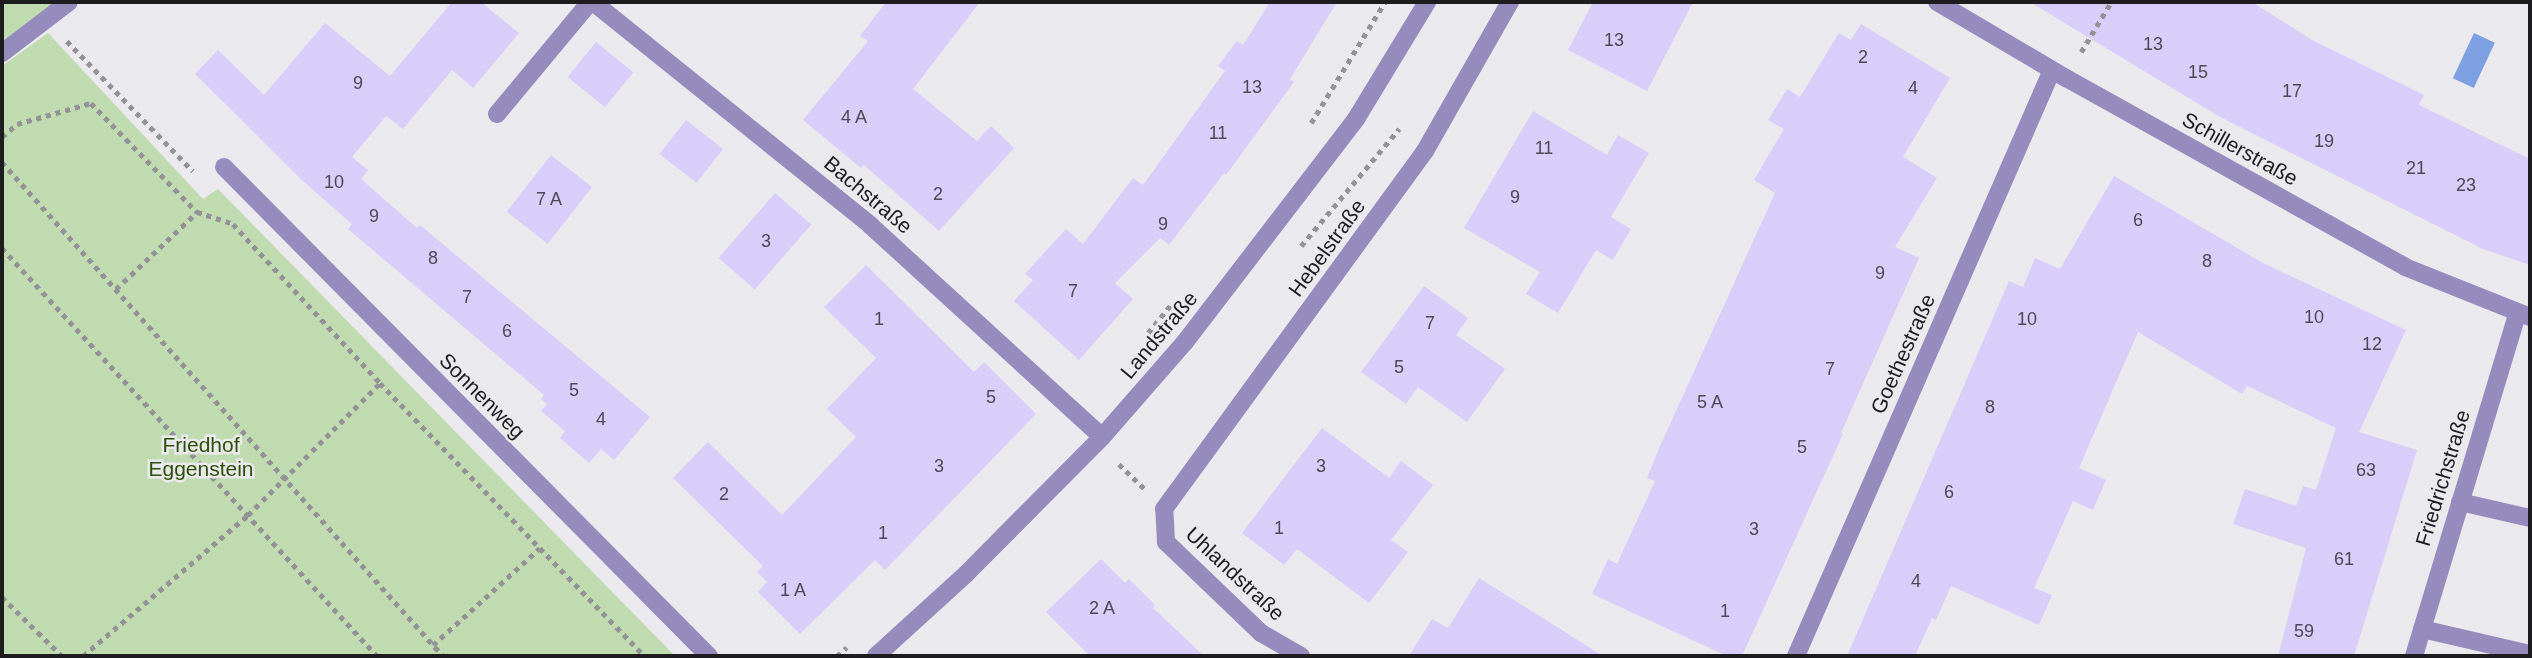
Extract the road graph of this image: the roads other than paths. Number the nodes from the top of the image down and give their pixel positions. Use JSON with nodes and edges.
{"nodes":[{"id":1,"x":69,"y":2,"type":"edge"},
{"id":2,"x":591,"y":2,"type":"edge"},
{"id":3,"x":1427,"y":2,"type":"edge"},
{"id":4,"x":1510,"y":2,"type":"edge"},
{"id":5,"x":1937,"y":2,"type":"edge"},
{"id":6,"x":2,"y":53,"type":"edge"},
{"id":7,"x":2059,"y":74,"type":"junction"},
{"id":8,"x":497,"y":114,"type":"dead end"},
{"id":9,"x":224,"y":167,"type":"road end"},
{"id":10,"x":2524,"y":316,"type":"edge"},
{"id":11,"x":1102,"y":437,"type":"junction"},
{"id":12,"x":2460,"y":502,"type":"junction"},
{"id":13,"x":1164,"y":509,"type":"joint"},
{"id":14,"x":2530,"y":518,"type":"edge"},
{"id":15,"x":2421,"y":629,"type":"junction"},
{"id":16,"x":2530,"y":654,"type":"edge"},
{"id":17,"x":709,"y":656,"type":"edge"},
{"id":18,"x":876,"y":656,"type":"edge"},
{"id":19,"x":1301,"y":656,"type":"edge"},
{"id":20,"x":1796,"y":656,"type":"edge"},
{"id":21,"x":2414,"y":656,"type":"edge"}],
"edges":[{"from":1,"to":6,"type":"street"},
{"from":2,"to":8,"type":"street","name":"Bachstraße"},
{"from":2,"to":11,"type":"street","name":"Bachstraße"},
{"from":3,"to":11,"type":"street","name":"Landstraße"},
{"from":4,"to":13,"type":"street","name":"Hebelstraße"},
{"from":5,"to":7,"type":"street","name":"Schillerstraße"},
{"from":7,"to":10,"type":"street","name":"Schillerstraße"},
{"from":7,"to":20,"type":"street","name":"Goethestraße"},
{"from":9,"to":17,"type":"street","name":"Sonnenweg"},
{"from":10,"to":12,"type":"street","name":"Friedrichstraße"},
{"from":11,"to":18,"type":"street","name":"Landstraße"},
{"from":12,"to":14,"type":"street"},
{"from":12,"to":15,"type":"street","name":"Friedrichstraße"},
{"from":13,"to":19,"type":"street","name":"Uhlandstraße"},
{"from":15,"to":16,"type":"street"},
{"from":15,"to":21,"type":"street","name":"Friedrichstraße"}]}
